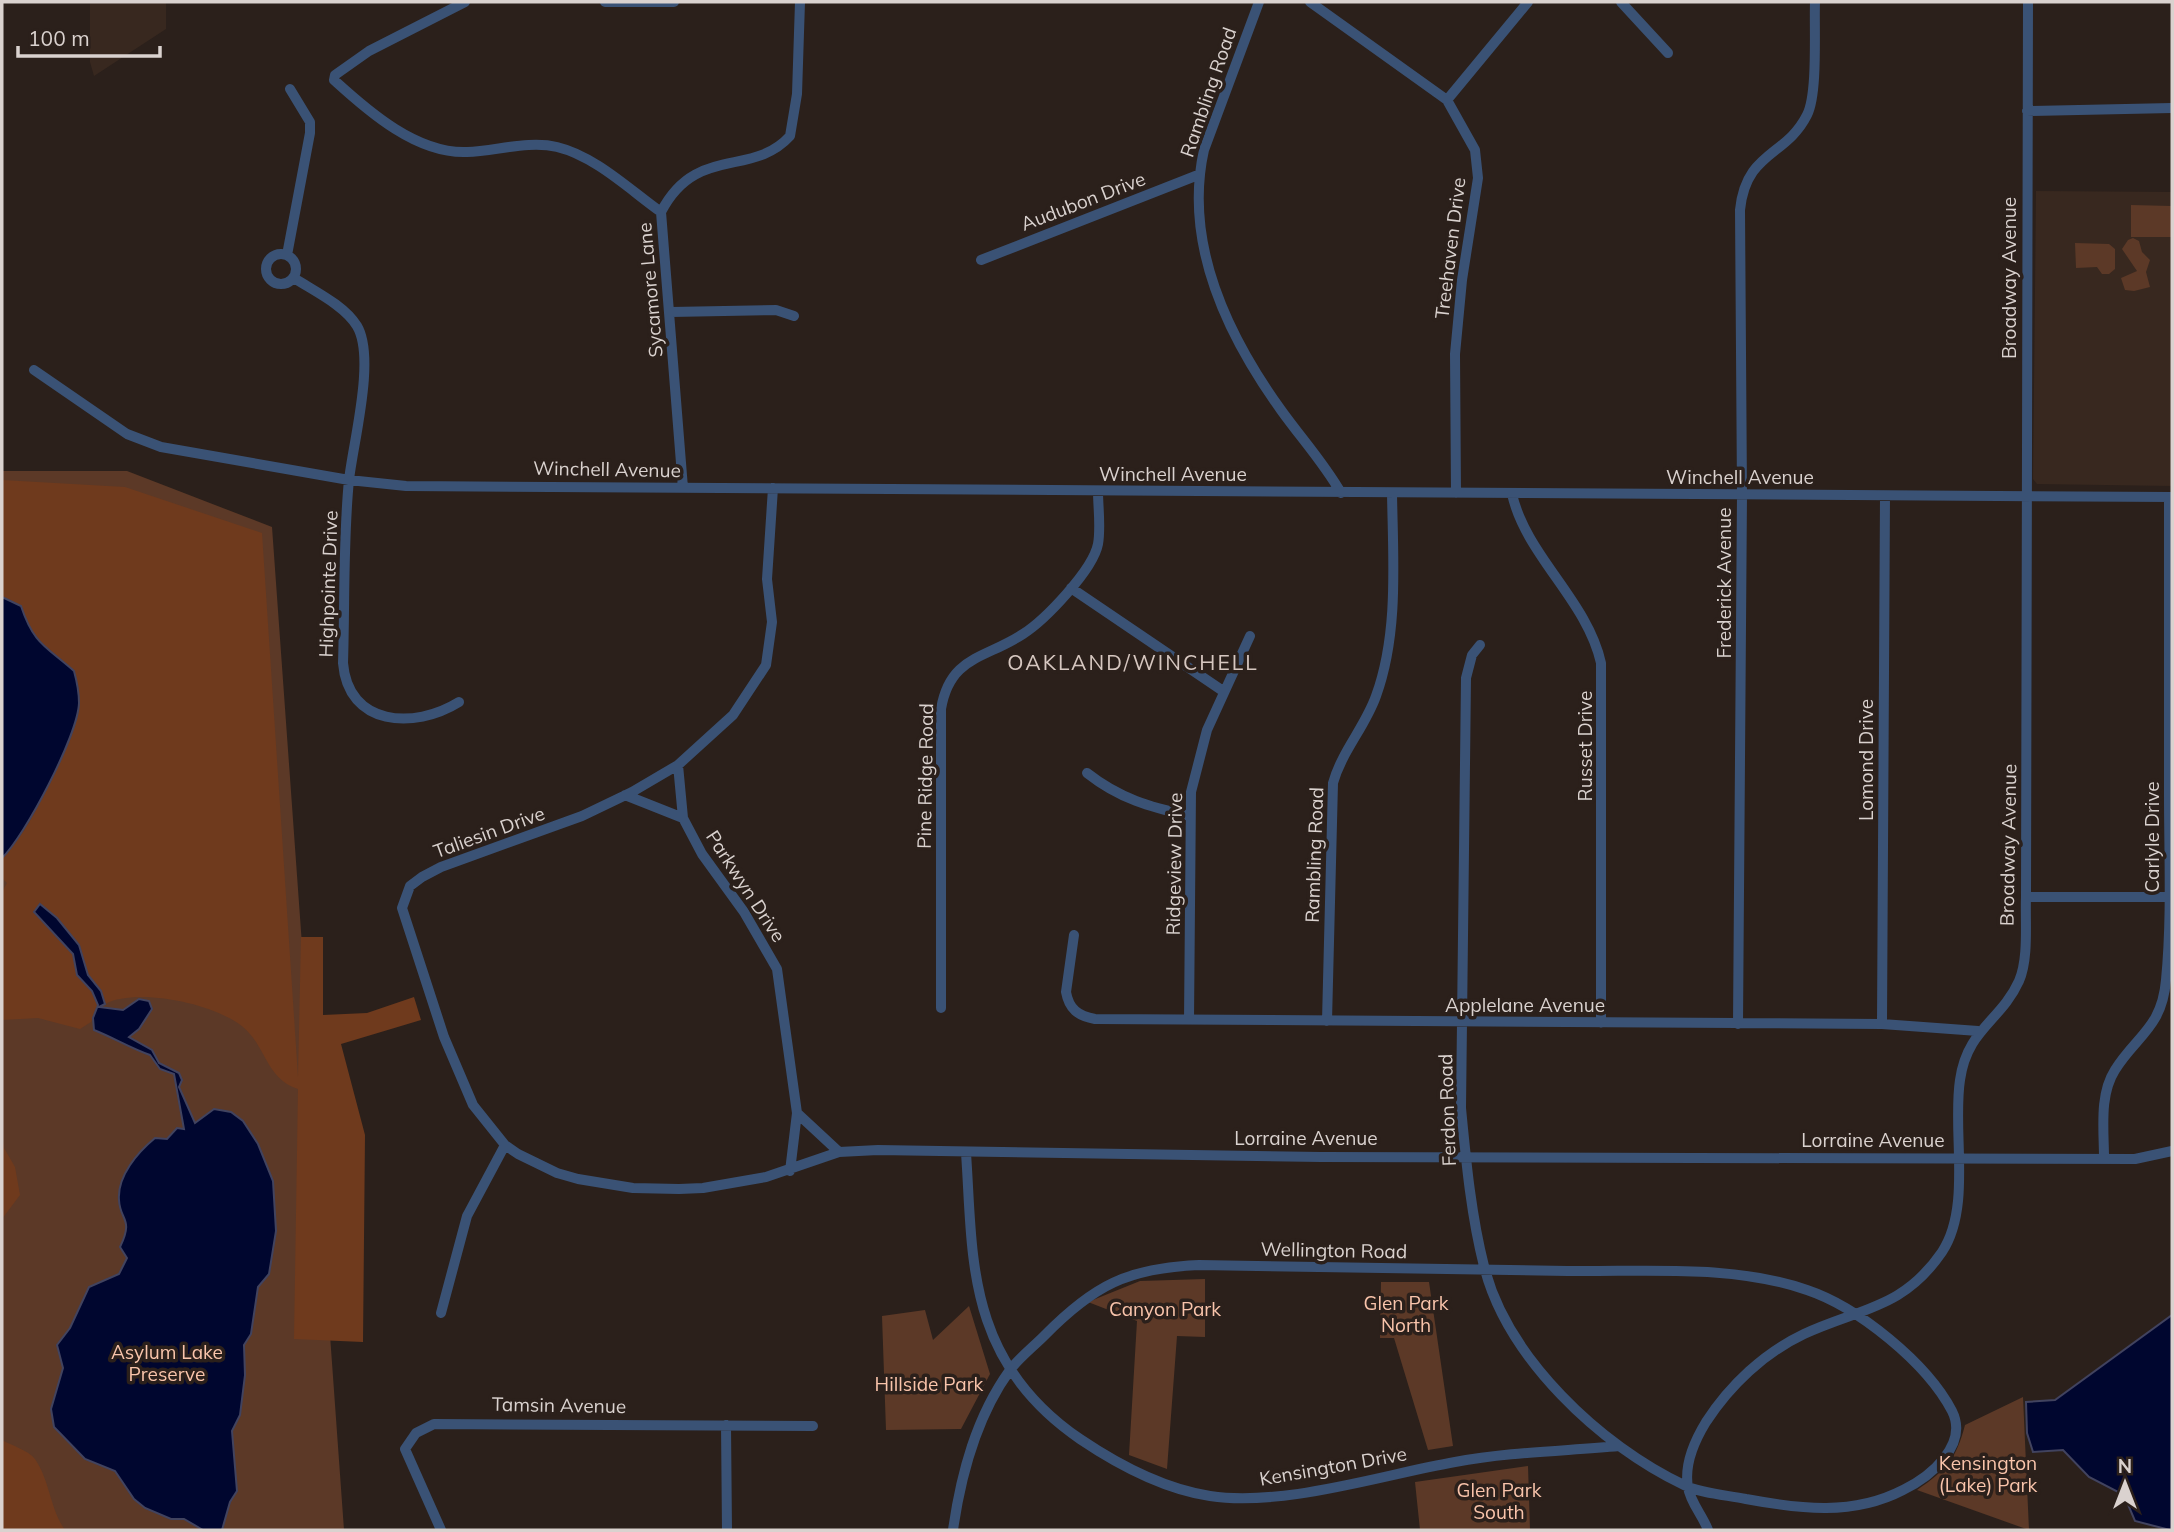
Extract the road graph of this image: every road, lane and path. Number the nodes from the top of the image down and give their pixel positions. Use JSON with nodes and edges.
{"nodes":[{"id":1,"x":465,"y":2,"type":"edge"},
{"id":2,"x":605,"y":2,"type":"edge"},
{"id":3,"x":674,"y":2,"type":"edge"},
{"id":4,"x":800,"y":2,"type":"edge"},
{"id":5,"x":1259,"y":2,"type":"edge"},
{"id":6,"x":1310,"y":2,"type":"edge"},
{"id":7,"x":1528,"y":2,"type":"edge"},
{"id":8,"x":1621,"y":2,"type":"edge"},
{"id":9,"x":1815,"y":2,"type":"edge"},
{"id":10,"x":2028,"y":2,"type":"edge"},
{"id":11,"x":1668,"y":53,"type":"dead end"},
{"id":12,"x":290,"y":89,"type":"dead end"},
{"id":13,"x":1447,"y":100,"type":"junction"},
{"id":14,"x":2172,"y":107,"type":"edge"},
{"id":15,"x":2027,"y":111,"type":"junction"},
{"id":16,"x":1198,"y":175,"type":"junction"},
{"id":17,"x":661,"y":212,"type":"junction"},
{"id":18,"x":287,"y":255,"type":"junction"},
{"id":19,"x":981,"y":260,"type":"dead end"},
{"id":20,"x":294,"y":278,"type":"junction"},
{"id":21,"x":671,"y":312,"type":"junction"},
{"id":22,"x":794,"y":316,"type":"dead end"},
{"id":23,"x":34,"y":370,"type":"dead end"},
{"id":24,"x":349,"y":480,"type":"junction"},
{"id":25,"x":683,"y":488,"type":"junction"},
{"id":26,"x":773,"y":488,"type":"junction"},
{"id":27,"x":1098,"y":491,"type":"junction"},
{"id":28,"x":1341,"y":493,"type":"junction"},
{"id":29,"x":1392,"y":493,"type":"junction"},
{"id":30,"x":1456,"y":493,"type":"junction"},
{"id":31,"x":1512,"y":494,"type":"junction"},
{"id":32,"x":1742,"y":495,"type":"junction"},
{"id":33,"x":1885,"y":496,"type":"junction"},
{"id":34,"x":2027,"y":497,"type":"junction"},
{"id":35,"x":2170,"y":497,"type":"edge"},
{"id":36,"x":1071,"y":588,"type":"junction"},
{"id":37,"x":1250,"y":636,"type":"dead end"},
{"id":38,"x":1480,"y":645,"type":"dead end"},
{"id":39,"x":1223,"y":691,"type":"junction"},
{"id":40,"x":459,"y":702,"type":"dead end"},
{"id":41,"x":678,"y":765,"type":"junction"},
{"id":42,"x":1087,"y":773,"type":"dead end"},
{"id":43,"x":625,"y":795,"type":"junction"},
{"id":44,"x":1191,"y":816,"type":"junction"},
{"id":45,"x":683,"y":818,"type":"junction"},
{"id":46,"x":2026,"y":897,"type":"junction"},
{"id":47,"x":2171,"y":897,"type":"edge"},
{"id":48,"x":1074,"y":935,"type":"dead end"},
{"id":49,"x":941,"y":1008,"type":"dead end"},
{"id":50,"x":1189,"y":1020,"type":"junction"},
{"id":51,"x":1327,"y":1021,"type":"junction"},
{"id":52,"x":1462,"y":1022,"type":"junction"},
{"id":53,"x":1601,"y":1023,"type":"junction"},
{"id":54,"x":1738,"y":1024,"type":"junction"},
{"id":55,"x":1882,"y":1024,"type":"junction"},
{"id":56,"x":1978,"y":1031,"type":"junction"},
{"id":57,"x":473,"y":1105,"type":"joint"},
{"id":58,"x":797,"y":1113,"type":"junction"},
{"id":59,"x":505,"y":1145,"type":"junction"},
{"id":60,"x":2172,"y":1151,"type":"edge"},
{"id":61,"x":838,"y":1152,"type":"junction"},
{"id":62,"x":966,"y":1153,"type":"junction"},
{"id":63,"x":1465,"y":1156,"type":"junction"},
{"id":64,"x":1959,"y":1158,"type":"junction"},
{"id":65,"x":2104,"y":1158,"type":"junction"},
{"id":66,"x":790,"y":1171,"type":"junction"},
{"id":67,"x":1484,"y":1270,"type":"junction"},
{"id":68,"x":441,"y":1313,"type":"dead end"},
{"id":69,"x":1857,"y":1314,"type":"junction"},
{"id":70,"x":1011,"y":1369,"type":"junction"},
{"id":71,"x":726,"y":1425,"type":"junction"},
{"id":72,"x":813,"y":1426,"type":"dead end"},
{"id":73,"x":1619,"y":1446,"type":"junction"},
{"id":74,"x":1688,"y":1488,"type":"junction"},
{"id":75,"x":442,"y":1530,"type":"edge"},
{"id":76,"x":727,"y":1530,"type":"edge"},
{"id":77,"x":953,"y":1530,"type":"edge"},
{"id":78,"x":1708,"y":1530,"type":"edge"}],
"edges":[{"from":1,"to":17,"type":"street"},
{"from":2,"to":3,"type":"street"},
{"from":4,"to":17,"type":"street","name":"Sycamore Lane"},
{"from":5,"to":16,"type":"street","name":"Rambling Road"},
{"from":6,"to":13,"type":"street","name":"Treehaven Drive"},
{"from":7,"to":13,"type":"street"},
{"from":8,"to":11,"type":"street"},
{"from":9,"to":32,"type":"street","name":"Frederick Avenue"},
{"from":10,"to":15,"type":"street","name":"Broadway Avenue"},
{"from":12,"to":18,"type":"street"},
{"from":13,"to":30,"type":"street","name":"Treehaven Drive"},
{"from":14,"to":15,"type":"street"},
{"from":15,"to":34,"type":"street","name":"Broadway Avenue"},
{"from":16,"to":19,"type":"street","name":"Audubon Drive"},
{"from":16,"to":28,"type":"street","name":"Rambling Road"},
{"from":17,"to":21,"type":"street","name":"Sycamore Lane"},
{"from":18,"to":20,"type":"street"},
{"from":18,"to":20,"type":"street"},
{"from":20,"to":24,"type":"street"},
{"from":21,"to":22,"type":"street"},
{"from":21,"to":25,"type":"street","name":"Sycamore Lane"},
{"from":23,"to":24,"type":"street","name":"Winchell Avenue"},
{"from":24,"to":25,"type":"street","name":"Winchell Avenue"},
{"from":24,"to":40,"type":"street","name":"Highpointe Drive"},
{"from":25,"to":26,"type":"street","name":"Winchell Avenue"},
{"from":26,"to":27,"type":"street","name":"Winchell Avenue"},
{"from":26,"to":41,"type":"street"},
{"from":27,"to":28,"type":"street","name":"Winchell Avenue"},
{"from":27,"to":36,"type":"street","name":"Pine Ridge Road"},
{"from":28,"to":29,"type":"street","name":"Winchell Avenue"},
{"from":29,"to":30,"type":"street","name":"Winchell Avenue"},
{"from":29,"to":51,"type":"street","name":"Rambling Road"},
{"from":30,"to":31,"type":"street","name":"Winchell Avenue"},
{"from":31,"to":32,"type":"street","name":"Winchell Avenue"},
{"from":31,"to":53,"type":"street","name":"Russet Drive"},
{"from":32,"to":33,"type":"street","name":"Winchell Avenue"},
{"from":32,"to":54,"type":"street","name":"Frederick Avenue"},
{"from":33,"to":34,"type":"street","name":"Winchell Avenue"},
{"from":33,"to":55,"type":"street","name":"Lomond Drive"},
{"from":34,"to":35,"type":"street","name":"Winchell Avenue"},
{"from":34,"to":46,"type":"street","name":"Broadway Avenue"},
{"from":35,"to":47,"type":"street","name":"Carlyle Drive"},
{"from":36,"to":39,"type":"street"},
{"from":36,"to":49,"type":"street","name":"Pine Ridge Road"},
{"from":37,"to":39,"type":"street","name":"Ridgeview Drive"},
{"from":38,"to":52,"type":"street","name":"Ferdon Road"},
{"from":39,"to":44,"type":"street","name":"Ridgeview Drive"},
{"from":41,"to":43,"type":"street","name":"Taliesin Drive"},
{"from":41,"to":45,"type":"street","name":"Parkwyn Drive"},
{"from":42,"to":44,"type":"street"},
{"from":43,"to":45,"type":"street"},
{"from":43,"to":57,"type":"street","name":"Taliesin Drive"},
{"from":44,"to":50,"type":"street","name":"Ridgeview Drive"},
{"from":45,"to":58,"type":"street","name":"Parkwyn Drive"},
{"from":46,"to":47,"type":"street"},
{"from":46,"to":56,"type":"street","name":"Broadway Avenue"},
{"from":47,"to":65,"type":"street","name":"Carlyle Drive"},
{"from":48,"to":50,"type":"street","name":"Applelane Avenue"},
{"from":50,"to":51,"type":"street","name":"Applelane Avenue"},
{"from":51,"to":52,"type":"street","name":"Applelane Avenue"},
{"from":52,"to":53,"type":"street","name":"Applelane Avenue"},
{"from":52,"to":63,"type":"street","name":"Ferdon Road"},
{"from":53,"to":54,"type":"street","name":"Applelane Avenue"},
{"from":54,"to":55,"type":"street","name":"Applelane Avenue"},
{"from":55,"to":56,"type":"street","name":"Applelane Avenue"},
{"from":56,"to":64,"type":"street","name":"Broadway Avenue"},
{"from":57,"to":59,"type":"street","name":"Lorraine Avenue"},
{"from":58,"to":61,"type":"street"},
{"from":58,"to":66,"type":"street","name":"Parkwyn Drive"},
{"from":59,"to":66,"type":"street","name":"Lorraine Avenue"},
{"from":59,"to":68,"type":"street"},
{"from":60,"to":65,"type":"street","name":"Lorraine Avenue"},
{"from":61,"to":62,"type":"street","name":"Lorraine Avenue"},
{"from":61,"to":66,"type":"street","name":"Lorraine Avenue"},
{"from":62,"to":63,"type":"street","name":"Lorraine Avenue"},
{"from":62,"to":70,"type":"street","name":"Kensington Drive"},
{"from":63,"to":64,"type":"street","name":"Lorraine Avenue"},
{"from":63,"to":67,"type":"street","name":"Ferdon Road"},
{"from":64,"to":65,"type":"street","name":"Lorraine Avenue"},
{"from":64,"to":69,"type":"street","name":"Broadway Avenue"},
{"from":67,"to":69,"type":"street","name":"Wellington Road"},
{"from":67,"to":70,"type":"street","name":"Wellington Road"},
{"from":67,"to":73,"type":"street","name":"Ferdon Road"},
{"from":69,"to":74,"type":"street","name":"Broadway Avenue"},
{"from":69,"to":74,"type":"street"},
{"from":70,"to":73,"type":"street","name":"Kensington Drive"},
{"from":70,"to":77,"type":"street","name":"Wellington Road"},
{"from":71,"to":72,"type":"street","name":"Tamsin Avenue"},
{"from":71,"to":75,"type":"street","name":"Tamsin Avenue"},
{"from":71,"to":76,"type":"street"},
{"from":73,"to":74,"type":"street","name":"Ferdon Road"},
{"from":74,"to":78,"type":"street"}]}
